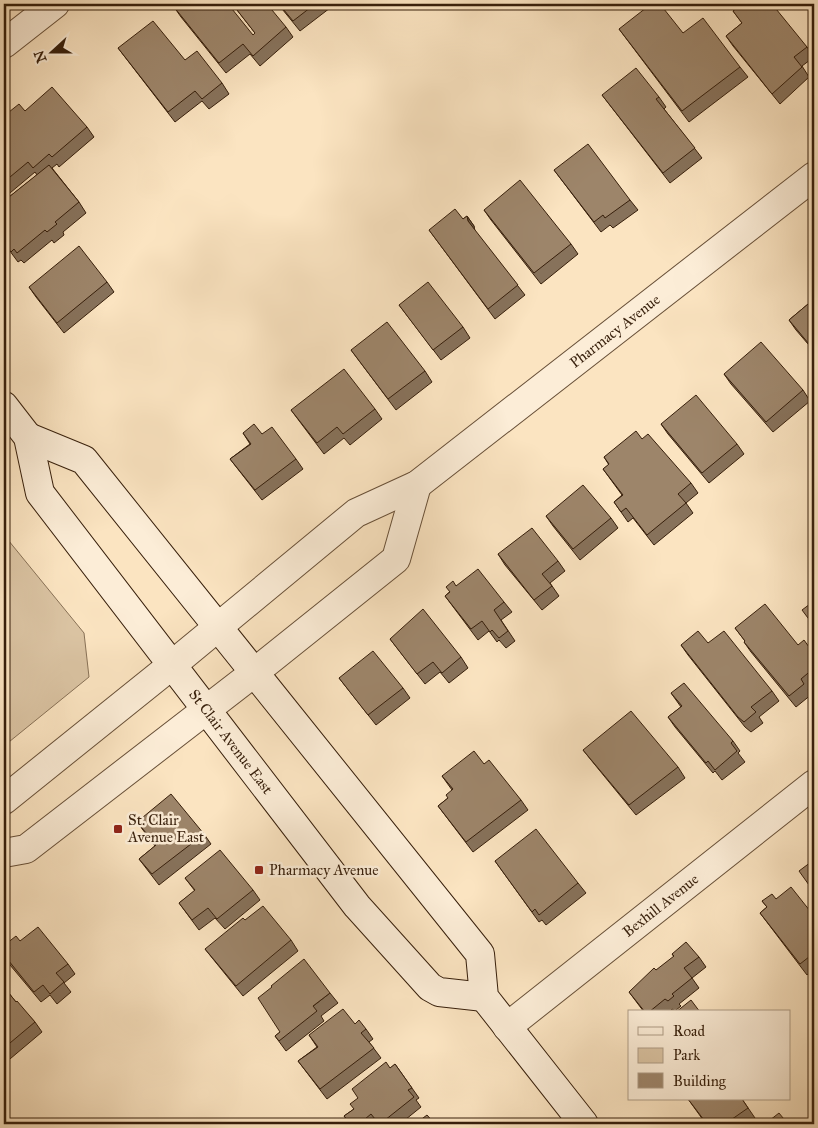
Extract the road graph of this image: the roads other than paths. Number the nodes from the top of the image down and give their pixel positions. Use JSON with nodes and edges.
{"nodes":[{"id":1,"x":55,"y":4,"type":"edge"},
{"id":2,"x":4,"y":44,"type":"edge"},
{"id":3,"x":814,"y":176,"type":"edge"},
{"id":4,"x":4,"y":406,"type":"edge"},
{"id":5,"x":28,"y":437,"type":"junction"},
{"id":6,"x":417,"y":485,"type":"junction"},
{"id":7,"x":219,"y":627,"type":"junction"},
{"id":8,"x":172,"y":665,"type":"junction"},
{"id":9,"x":255,"y":672,"type":"junction"},
{"id":10,"x":207,"y":710,"type":"junction"},
{"id":11,"x":814,"y":784,"type":"edge"},
{"id":12,"x":4,"y":800,"type":"edge"},
{"id":13,"x":4,"y":853,"type":"edge"},
{"id":14,"x":484,"y":997,"type":"junction"},
{"id":15,"x":507,"y":1027,"type":"junction"},
{"id":16,"x":584,"y":1124,"type":"edge"}],
"edges":[{"from":1,"to":2,"type":"street"},
{"from":3,"to":6,"type":"street","name":"Pharmacy Avenue"},
{"from":4,"to":5,"type":"street","name":"St Clair Avenue East"},
{"from":5,"to":7,"type":"street","name":"St Clair Avenue East"},
{"from":5,"to":8,"type":"street","name":"St Clair Avenue East"},
{"from":6,"to":7,"type":"street","name":"Pharmacy Avenue"},
{"from":6,"to":9,"type":"street"},
{"from":7,"to":8,"type":"street","name":"Pharmacy Avenue"},
{"from":7,"to":9,"type":"street","name":"St Clair Avenue East"},
{"from":8,"to":10,"type":"street","name":"St Clair Avenue East"},
{"from":8,"to":12,"type":"street","name":"Pharmacy Avenue"},
{"from":9,"to":10,"type":"street"},
{"from":9,"to":14,"type":"street","name":"St Clair Avenue East"},
{"from":10,"to":13,"type":"street"},
{"from":10,"to":14,"type":"street","name":"St Clair Avenue East"},
{"from":11,"to":15,"type":"street","name":"Bexhill Avenue"},
{"from":14,"to":15,"type":"street"},
{"from":15,"to":16,"type":"street"}]}
